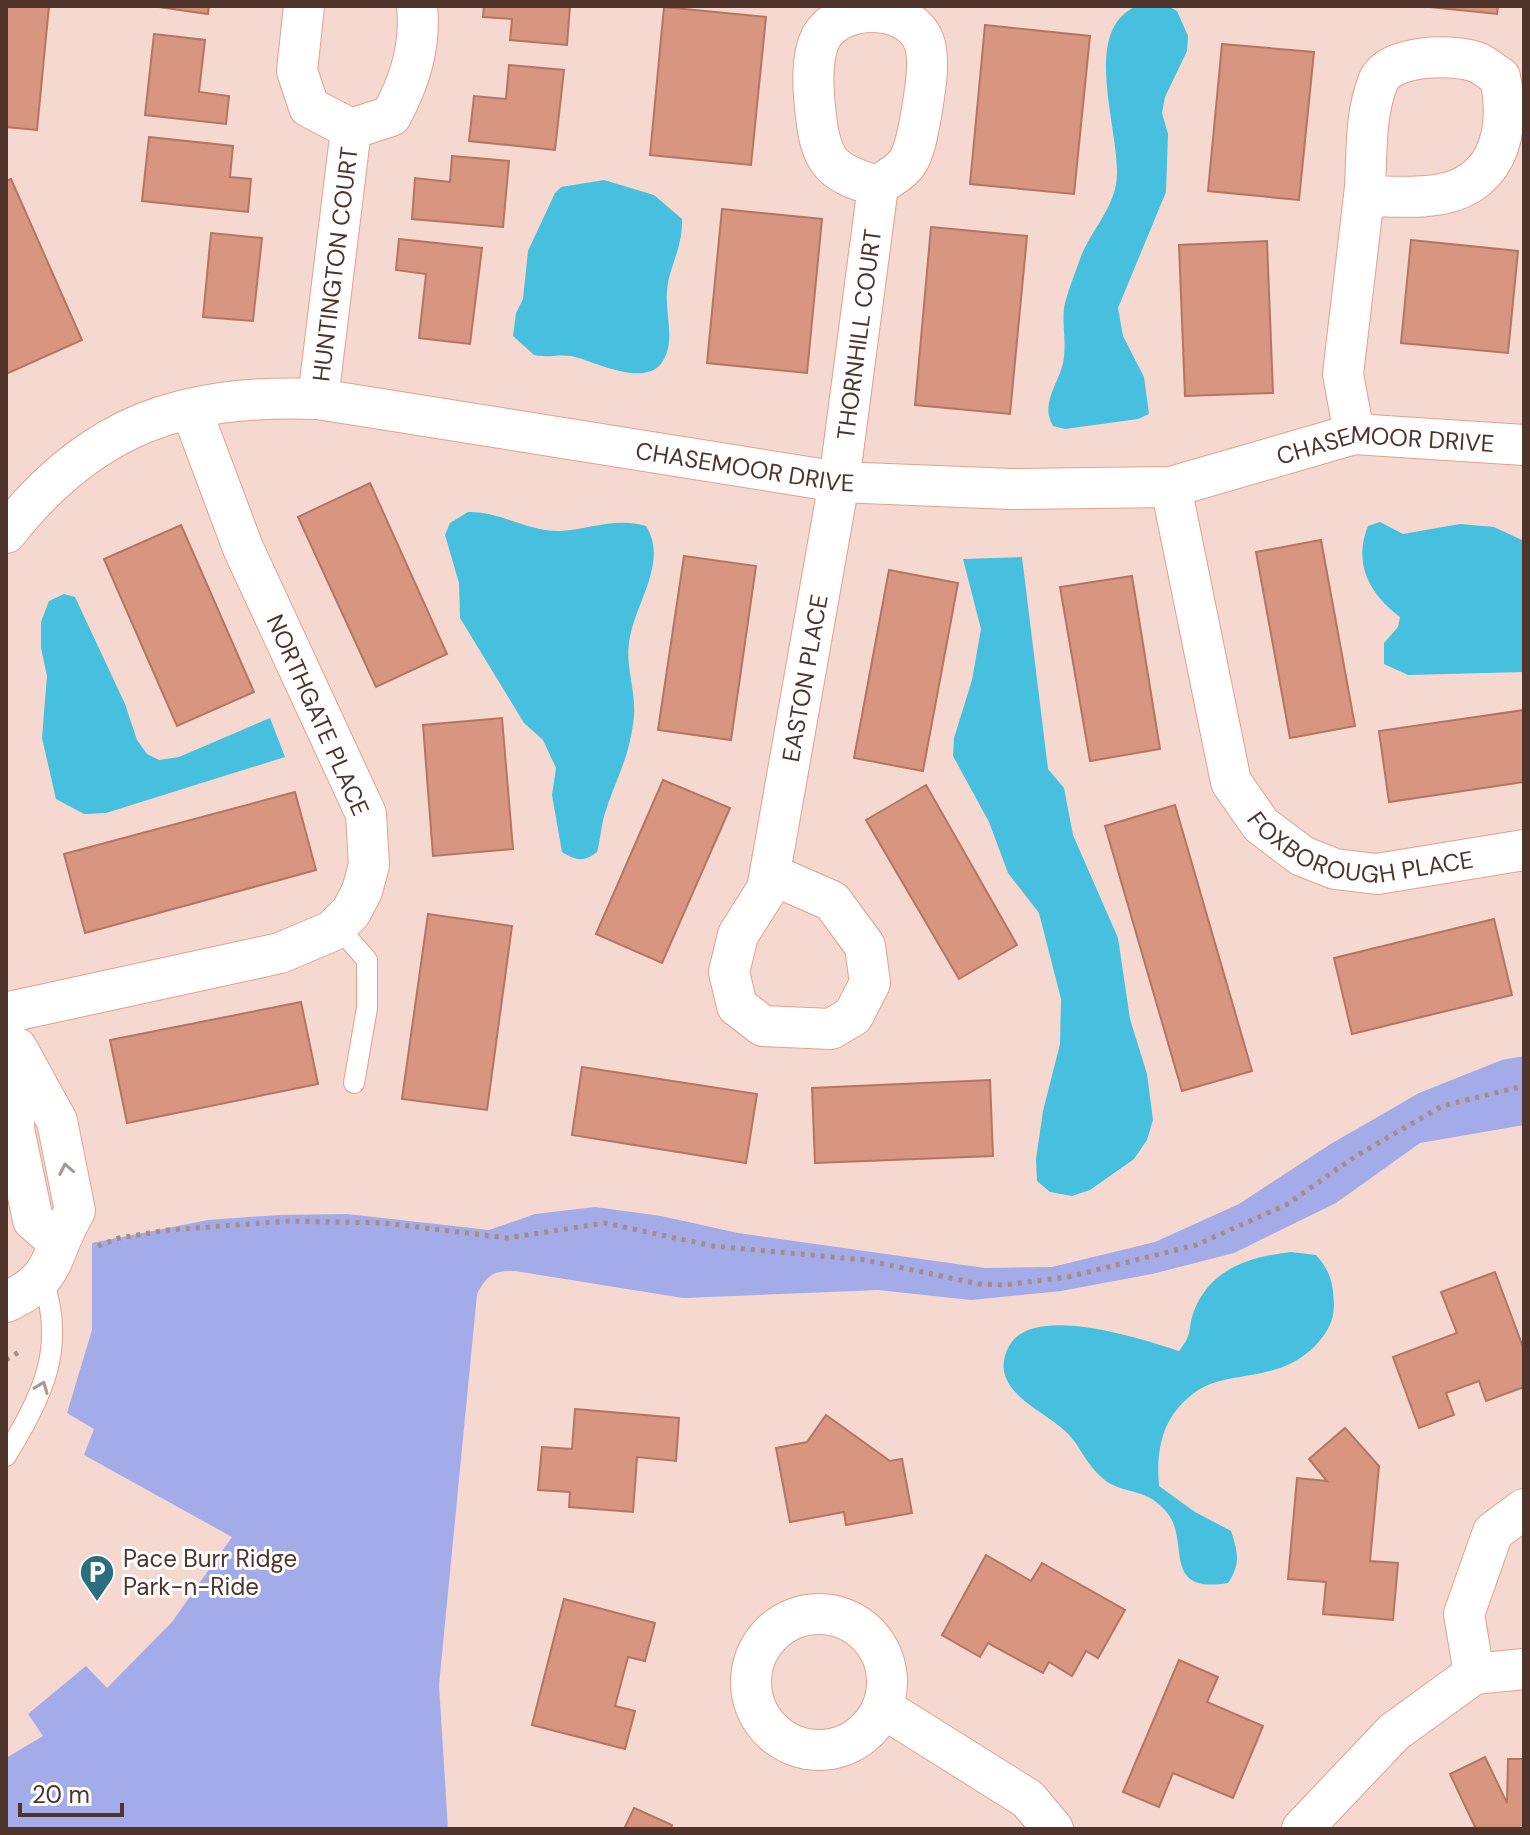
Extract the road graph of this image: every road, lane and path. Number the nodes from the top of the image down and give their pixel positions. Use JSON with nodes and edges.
{"nodes":[{"id":1,"x":304,"y":6,"type":"edge"},
{"id":2,"x":417,"y":6,"type":"edge"},
{"id":3,"x":351,"y":129,"type":"junction"},
{"id":4,"x":878,"y":186,"type":"dead end"},
{"id":5,"x":1364,"y":196,"type":"dead end"},
{"id":6,"x":318,"y":399,"type":"junction"},
{"id":7,"x":191,"y":409,"type":"junction"},
{"id":8,"x":1354,"y":434,"type":"junction"},
{"id":9,"x":1524,"y":445,"type":"edge"},
{"id":10,"x":839,"y":482,"type":"junction"},
{"id":11,"x":1171,"y":487,"type":"junction"},
{"id":12,"x":13,"y":508,"type":"edge"},
{"id":13,"x":1524,"y":850,"type":"edge"},
{"id":14,"x":770,"y":874,"type":"dead end"},
{"id":15,"x":337,"y":926,"type":"junction"},
{"id":16,"x":11,"y":1018,"type":"edge"},
{"id":17,"x":354,"y":1083,"type":"dead end"},
{"id":18,"x":1524,"y":1086,"type":"edge"},
{"id":19,"x":57,"y":1241,"type":"junction"},
{"id":20,"x":43,"y":1280,"type":"junction"},
{"id":21,"x":6,"y":1302,"type":"edge"},
{"id":22,"x":22,"y":1350,"type":"dead end"},
{"id":23,"x":6,"y":1360,"type":"edge"},
{"id":24,"x":6,"y":1456,"type":"edge"},
{"id":25,"x":1524,"y":1509,"type":"edge"},
{"id":26,"x":1524,"y":1669,"type":"edge"},
{"id":27,"x":1474,"y":1674,"type":"junction"},
{"id":28,"x":883,"y":1708,"type":"dead end"},
{"id":29,"x":1053,"y":1829,"type":"edge"},
{"id":30,"x":1302,"y":1829,"type":"edge"}],
"edges":[{"from":1,"to":3,"type":"street","name":"HUNTINGTON COURT"},
{"from":2,"to":3,"type":"street","name":"HUNTINGTON COURT"},
{"from":3,"to":6,"type":"street","name":"HUNTINGTON COURT"},
{"from":4,"to":10,"type":"street","name":"THORNHILL COURT"},
{"from":5,"to":8,"type":"street"},
{"from":6,"to":7,"type":"street","name":"CHASEMOOR DRIVE"},
{"from":6,"to":10,"type":"street","name":"CHASEMOOR DRIVE"},
{"from":7,"to":12,"type":"street","name":"CHASEMOOR DRIVE"},
{"from":7,"to":15,"type":"street","name":"NORTHGATE PLACE"},
{"from":8,"to":9,"type":"street","name":"CHASEMOOR DRIVE"},
{"from":8,"to":11,"type":"street","name":"CHASEMOOR DRIVE"},
{"from":10,"to":11,"type":"street","name":"CHASEMOOR DRIVE"},
{"from":10,"to":14,"type":"street","name":"EASTON PLACE"},
{"from":11,"to":13,"type":"street","name":"FOXBOROUGH PLACE"},
{"from":15,"to":16,"type":"street","name":"NORTHGATE PLACE"},
{"from":15,"to":17,"type":"lane"},
{"from":16,"to":19,"type":"street"},
{"from":18,"to":19,"type":"path"},
{"from":19,"to":20,"type":"street"},
{"from":20,"to":21,"type":"street"},
{"from":24,"to":20,"type":"lane","one_way":true},
{"from":22,"to":23,"type":"path"},
{"from":25,"to":27,"type":"street"},
{"from":26,"to":27,"type":"street"},
{"from":27,"to":30,"type":"street"},
{"from":28,"to":29,"type":"street"}]}
